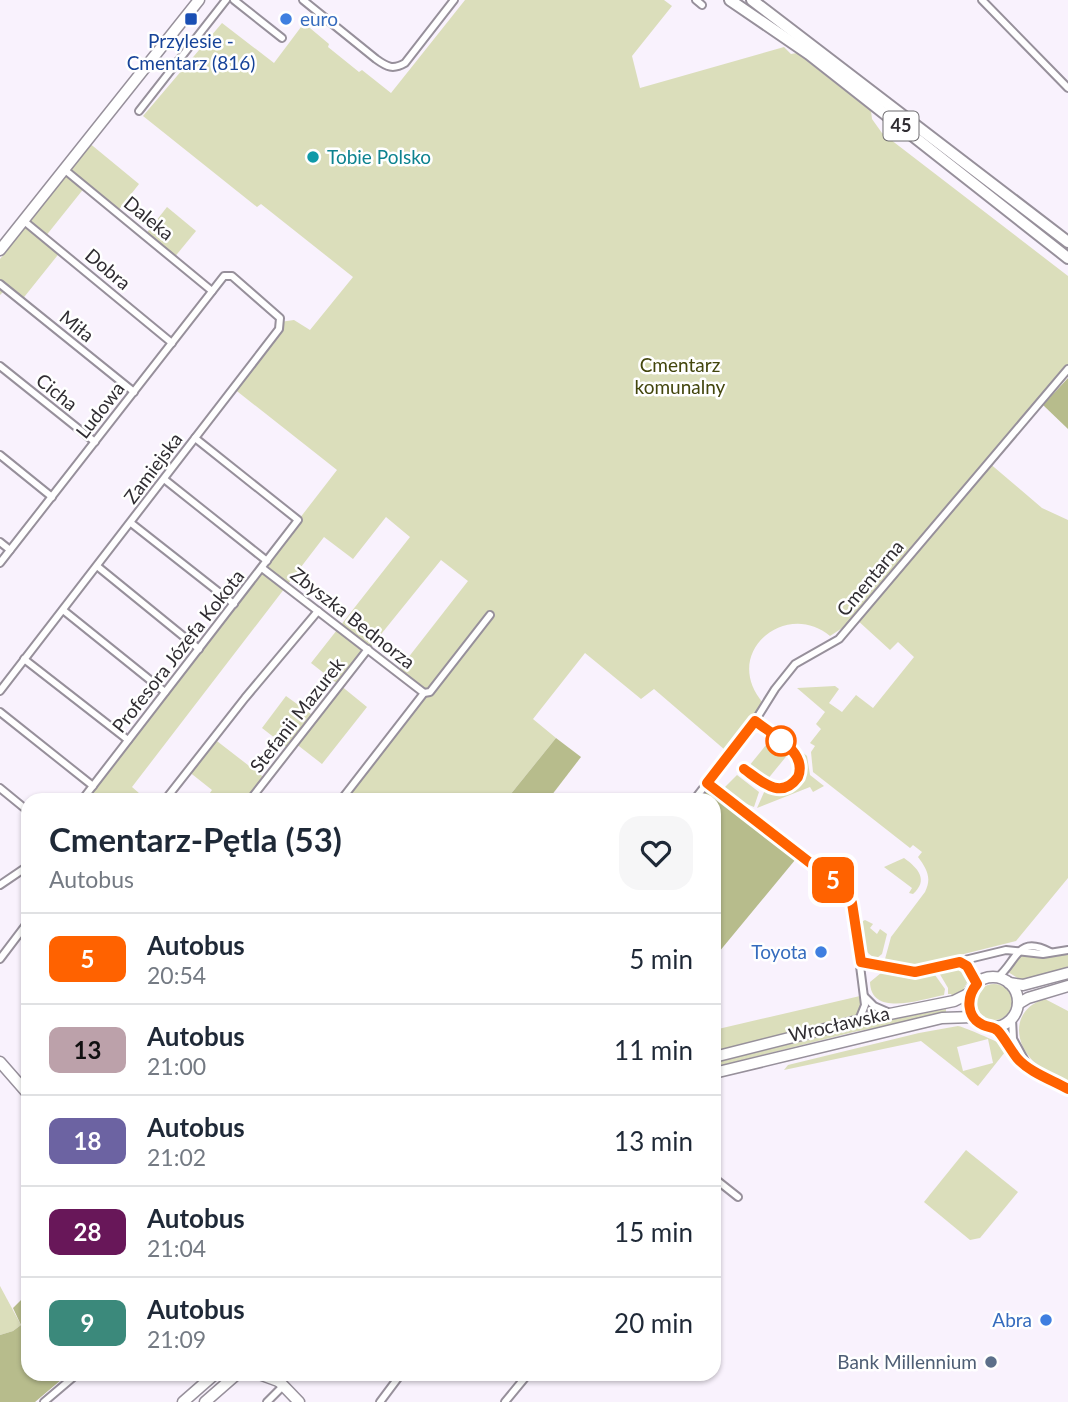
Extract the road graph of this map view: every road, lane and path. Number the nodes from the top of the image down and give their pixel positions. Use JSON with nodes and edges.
{"nodes":[{"id":1,"x":199,"y":0,"type":"edge"},
{"id":2,"x":226,"y":0,"type":"edge"},
{"id":3,"x":234,"y":0,"type":"edge"},
{"id":4,"x":303,"y":0,"type":"edge"},
{"id":5,"x":454,"y":0,"type":"edge"},
{"id":6,"x":696,"y":0,"type":"edge"},
{"id":7,"x":730,"y":0,"type":"edge"},
{"id":8,"x":752,"y":0,"type":"edge"},
{"id":9,"x":982,"y":0,"type":"edge"},
{"id":10,"x":702,"y":5,"type":"dead end"},
{"id":11,"x":282,"y":38,"type":"dead end"},
{"id":12,"x":1068,"y":88,"type":"edge"},
{"id":13,"x":139,"y":111,"type":"dead end"},
{"id":14,"x":65,"y":170,"type":"junction"},
{"id":15,"x":23,"y":221,"type":"junction"},
{"id":16,"x":1068,"y":242,"type":"edge"},
{"id":17,"x":0,"y":250,"type":"edge"},
{"id":18,"x":1068,"y":258,"type":"edge"},
{"id":19,"x":224,"y":275,"type":"joint"},
{"id":20,"x":0,"y":284,"type":"edge"},
{"id":21,"x":212,"y":291,"type":"junction"},
{"id":22,"x":172,"y":343,"type":"junction"},
{"id":23,"x":0,"y":366,"type":"edge"},
{"id":24,"x":1068,"y":369,"type":"edge"},
{"id":25,"x":134,"y":392,"type":"junction"},
{"id":26,"x":195,"y":438,"type":"junction"},
{"id":27,"x":95,"y":442,"type":"junction"},
{"id":28,"x":0,"y":456,"type":"edge"},
{"id":29,"x":164,"y":479,"type":"junction"},
{"id":30,"x":52,"y":497,"type":"junction"},
{"id":31,"x":131,"y":523,"type":"junction"},
{"id":32,"x":0,"y":542,"type":"edge"},
{"id":33,"x":10,"y":550,"type":"junction"},
{"id":34,"x":267,"y":561,"type":"junction"},
{"id":35,"x":0,"y":563,"type":"edge"},
{"id":36,"x":97,"y":566,"type":"junction"},
{"id":37,"x":262,"y":568,"type":"junction"},
{"id":38,"x":234,"y":604,"type":"junction"},
{"id":39,"x":63,"y":610,"type":"junction"},
{"id":40,"x":318,"y":611,"type":"junction"},
{"id":41,"x":490,"y":615,"type":"dead end"},
{"id":42,"x":199,"y":649,"type":"junction"},
{"id":43,"x":368,"y":649,"type":"junction"},
{"id":44,"x":24,"y":659,"type":"junction"},
{"id":45,"x":0,"y":691,"type":"edge"},
{"id":46,"x":165,"y":692,"type":"junction"},
{"id":47,"x":424,"y":693,"type":"junction"},
{"id":48,"x":0,"y":712,"type":"edge"},
{"id":49,"x":128,"y":740,"type":"junction"},
{"id":50,"x":707,"y":783,"type":"junction"},
{"id":51,"x":93,"y":786,"type":"junction"},
{"id":52,"x":0,"y":788,"type":"edge"},
{"id":53,"x":88,"y":793,"type":"edge"},
{"id":54,"x":170,"y":793,"type":"edge"},
{"id":55,"x":255,"y":793,"type":"edge"},
{"id":56,"x":346,"y":793,"type":"edge"},
{"id":57,"x":699,"y":793,"type":"edge"},
{"id":58,"x":720,"y":793,"type":"edge"},
{"id":59,"x":721,"y":794,"type":"edge"},
{"id":60,"x":21,"y":805,"type":"edge"},
{"id":61,"x":21,"y":871,"type":"edge"},
{"id":62,"x":0,"y":885,"type":"edge"},
{"id":63,"x":21,"y":931,"type":"edge"},
{"id":64,"x":1068,"y":950,"type":"edge"},
{"id":65,"x":1018,"y":951,"type":"junction"},
{"id":66,"x":0,"y":959,"type":"edge"},
{"id":67,"x":861,"y":962,"type":"junction"},
{"id":68,"x":960,"y":962,"type":"junction"},
{"id":69,"x":1068,"y":973,"type":"edge"},
{"id":70,"x":997,"y":978,"type":"junction"},
{"id":71,"x":1009,"y":983,"type":"junction"},
{"id":72,"x":977,"y":984,"type":"junction"},
{"id":73,"x":1068,"y":986,"type":"edge"},
{"id":74,"x":970,"y":993,"type":"junction"},
{"id":75,"x":864,"y":996,"type":"junction"},
{"id":76,"x":1018,"y":1004,"type":"junction"},
{"id":77,"x":892,"y":1014,"type":"junction"},
{"id":78,"x":973,"y":1017,"type":"junction"},
{"id":79,"x":1012,"y":1019,"type":"junction"},
{"id":80,"x":858,"y":1021,"type":"junction"},
{"id":81,"x":993,"y":1027,"type":"junction"},
{"id":82,"x":721,"y":1055,"type":"edge"},
{"id":83,"x":0,"y":1062,"type":"edge"},
{"id":84,"x":1028,"y":1066,"type":"junction"},
{"id":85,"x":721,"y":1071,"type":"edge"},
{"id":86,"x":21,"y":1083,"type":"edge"},
{"id":87,"x":1068,"y":1089,"type":"edge"},
{"id":88,"x":721,"y":1184,"type":"edge"},
{"id":89,"x":738,"y":1197,"type":"dead end"},
{"id":90,"x":69,"y":1381,"type":"edge"},
{"id":91,"x":207,"y":1381,"type":"edge"},
{"id":92,"x":229,"y":1381,"type":"edge"},
{"id":93,"x":281,"y":1381,"type":"edge"},
{"id":94,"x":283,"y":1381,"type":"edge"},
{"id":95,"x":396,"y":1381,"type":"edge"},
{"id":96,"x":522,"y":1381,"type":"edge"},
{"id":97,"x":44,"y":1402,"type":"edge"},
{"id":98,"x":183,"y":1402,"type":"edge"},
{"id":99,"x":205,"y":1402,"type":"edge"},
{"id":100,"x":267,"y":1402,"type":"edge"},
{"id":101,"x":299,"y":1402,"type":"edge"},
{"id":102,"x":380,"y":1402,"type":"edge"},
{"id":103,"x":505,"y":1402,"type":"edge"}],
"edges":[{"from":1,"to":14,"type":"main road"},
{"from":2,"to":13,"type":"street"},
{"from":3,"to":11,"type":"street"},
{"from":4,"to":5,"type":"street"},
{"from":6,"to":10,"type":"street"},
{"from":7,"to":18,"type":"main road","number":"45"},
{"from":8,"to":16,"type":"main road","number":"45"},
{"from":9,"to":12,"type":"street"},
{"from":14,"to":15,"type":"main road"},
{"from":14,"to":21,"type":"street","name":"Daleka"},
{"from":15,"to":17,"type":"main road"},
{"from":15,"to":22,"type":"street","name":"Dobra"},
{"from":19,"to":21,"type":"street","name":"Ludowa"},
{"from":19,"to":26,"type":"street","name":"Zamiejska"},
{"from":20,"to":25,"type":"street","name":"Miła"},
{"from":21,"to":22,"type":"street","name":"Ludowa"},
{"from":22,"to":25,"type":"street","name":"Ludowa"},
{"from":23,"to":27,"type":"street","name":"Cicha"},
{"from":24,"to":50,"type":"street","name":"Cmentarna"},
{"from":25,"to":27,"type":"street","name":"Ludowa"},
{"from":26,"to":29,"type":"street","name":"Zamiejska"},
{"from":26,"to":34,"type":"street","name":"Profesora Józefa Kokota"},
{"from":27,"to":30,"type":"street","name":"Ludowa"},
{"from":28,"to":30,"type":"street"},
{"from":29,"to":31,"type":"street","name":"Zamiejska"},
{"from":29,"to":34,"type":"street"},
{"from":30,"to":33,"type":"street","name":"Ludowa"},
{"from":31,"to":36,"type":"street","name":"Zamiejska"},
{"from":31,"to":38,"type":"street"},
{"from":32,"to":33,"type":"street"},
{"from":33,"to":35,"type":"street","name":"Ludowa"},
{"from":34,"to":37,"type":"street","name":"Profesora Józefa Kokota"},
{"from":36,"to":39,"type":"street","name":"Zamiejska"},
{"from":36,"to":42,"type":"street"},
{"from":37,"to":38,"type":"street","name":"Profesora Józefa Kokota"},
{"from":37,"to":40,"type":"street","name":"Zbyszka Bednorza"},
{"from":38,"to":42,"type":"street","name":"Profesora Józefa Kokota"},
{"from":39,"to":44,"type":"street","name":"Zamiejska"},
{"from":39,"to":46,"type":"street"},
{"from":40,"to":43,"type":"street","name":"Zbyszka Bednorza"},
{"from":40,"to":54,"type":"street"},
{"from":41,"to":47,"type":"street"},
{"from":42,"to":46,"type":"street","name":"Profesora Józefa Kokota"},
{"from":43,"to":47,"type":"street","name":"Zbyszka Bednorza"},
{"from":43,"to":55,"type":"street","name":"Stefanii Mazurek"},
{"from":44,"to":45,"type":"street","name":"Zamiejska"},
{"from":44,"to":49,"type":"street"},
{"from":46,"to":49,"type":"street","name":"Profesora Józefa Kokota"},
{"from":47,"to":56,"type":"street"},
{"from":48,"to":51,"type":"street"},
{"from":49,"to":51,"type":"street","name":"Profesora Józefa Kokota"},
{"from":50,"to":57,"type":"street","name":"Cmentarna"},
{"from":50,"to":58,"type":"street"},
{"from":51,"to":53,"type":"street","name":"Profesora Józefa Kokota"},
{"from":52,"to":60,"type":"street"},
{"from":59,"to":67,"type":"street"},
{"from":61,"to":62,"type":"street"},
{"from":63,"to":66,"type":"street"},
{"from":64,"to":65,"type":"street"},
{"from":65,"to":68,"type":"street"},
{"from":65,"to":70,"type":"street"},
{"from":67,"to":68,"type":"street"},
{"from":67,"to":75,"type":"street"},
{"from":68,"to":72,"type":"street"},
{"from":69,"to":71,"type":"main road"},
{"from":70,"to":71,"type":"main road"},
{"from":70,"to":72,"type":"main road"},
{"from":71,"to":76,"type":"main road"},
{"from":72,"to":74,"type":"main road"},
{"from":73,"to":76,"type":"main road"},
{"from":74,"to":77,"type":"main road","name":"Wrocławska"},
{"from":74,"to":78,"type":"main road"},
{"from":75,"to":77,"type":"street"},
{"from":75,"to":80,"type":"street"},
{"from":76,"to":79,"type":"main road"},
{"from":77,"to":80,"type":"main road","name":"Wrocławska"},
{"from":78,"to":81,"type":"main road"},
{"from":78,"to":85,"type":"main road","name":"Wrocławska"},
{"from":79,"to":81,"type":"main road"},
{"from":79,"to":84,"type":"street"},
{"from":80,"to":82,"type":"main road","name":"Wrocławska"},
{"from":81,"to":84,"type":"street"},
{"from":83,"to":86,"type":"main road"},
{"from":84,"to":87,"type":"street"},
{"from":88,"to":89,"type":"street"},
{"from":90,"to":97,"type":"street"},
{"from":91,"to":98,"type":"main road"},
{"from":92,"to":99,"type":"main road"},
{"from":93,"to":100,"type":"street"},
{"from":94,"to":101,"type":"main road"},
{"from":95,"to":102,"type":"street"},
{"from":96,"to":103,"type":"street"}]}
